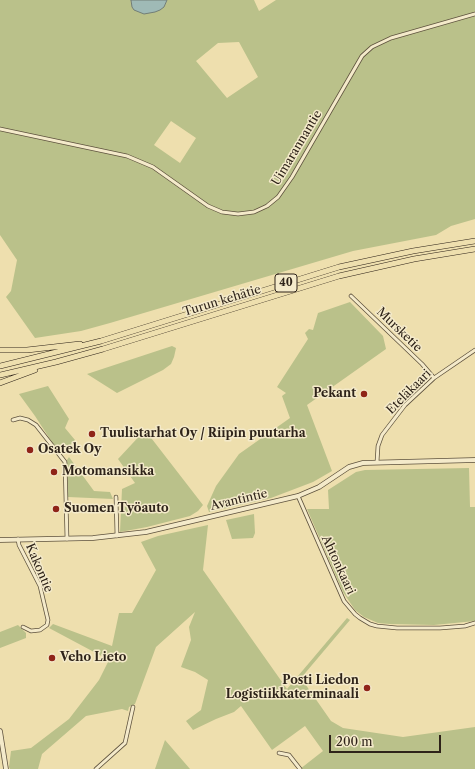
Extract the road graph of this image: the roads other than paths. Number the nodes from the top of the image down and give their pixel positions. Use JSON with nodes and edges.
{"nodes":[{"id":1,"x":475,"y":14,"type":"edge"},
{"id":2,"x":0,"y":129,"type":"edge"},
{"id":3,"x":475,"y":241,"type":"edge"},
{"id":4,"x":475,"y":249,"type":"edge"},
{"id":5,"x":351,"y":296,"type":"dead end"},
{"id":6,"x":101,"y":341,"type":"junction"},
{"id":7,"x":0,"y":350,"type":"edge"},
{"id":8,"x":475,"y":350,"type":"edge"},
{"id":9,"x":56,"y":362,"type":"junction"},
{"id":10,"x":0,"y":366,"type":"edge"},
{"id":11,"x":0,"y":375,"type":"edge"},
{"id":12,"x":434,"y":378,"type":"junction"},
{"id":13,"x":0,"y":383,"type":"edge"},
{"id":14,"x":13,"y":420,"type":"dead end"},
{"id":15,"x":475,"y":460,"type":"edge"},
{"id":16,"x":377,"y":462,"type":"junction"},
{"id":17,"x":298,"y":496,"type":"junction"},
{"id":18,"x":116,"y":497,"type":"dead end"},
{"id":19,"x":117,"y":536,"type":"junction"},
{"id":20,"x":18,"y":539,"type":"junction"},
{"id":21,"x":67,"y":539,"type":"junction"},
{"id":22,"x":0,"y":540,"type":"edge"},
{"id":23,"x":475,"y":624,"type":"edge"},
{"id":24,"x":24,"y":627,"type":"dead end"},
{"id":25,"x":133,"y":707,"type":"dead end"},
{"id":26,"x":0,"y":731,"type":"edge"},
{"id":27,"x":279,"y":753,"type":"dead end"},
{"id":28,"x":2,"y":764,"type":"edge"},
{"id":29,"x":6,"y":769,"type":"edge"},
{"id":30,"x":96,"y":769,"type":"edge"},
{"id":31,"x":300,"y":769,"type":"edge"}],
"edges":[{"from":1,"to":2,"type":"street","name":"Uimarannantie"},
{"from":3,"to":6,"type":"highway","name":"Turun kehätie","number":"40"},
{"from":4,"to":9,"type":"highway","name":"Turun kehätie","number":"40"},
{"from":5,"to":12,"type":"street","name":"Mursketie"},
{"from":6,"to":7,"type":"highway"},
{"from":6,"to":10,"type":"highway","name":"Turun kehätie","number":"40"},
{"from":8,"to":12,"type":"street","name":"Eteläkaari"},
{"from":9,"to":11,"type":"highway","name":"Turun kehätie","number":"40"},
{"from":9,"to":13,"type":"highway"},
{"from":12,"to":16,"type":"street","name":"Eteläkaari"},
{"from":14,"to":21,"type":"street"},
{"from":15,"to":16,"type":"street","name":"Avantintie"},
{"from":16,"to":17,"type":"street","name":"Avantintie"},
{"from":17,"to":19,"type":"street","name":"Avantintie"},
{"from":17,"to":23,"type":"street","name":"Ahtonkaari"},
{"from":18,"to":19,"type":"street"},
{"from":19,"to":21,"type":"street","name":"Avantintie"},
{"from":20,"to":21,"type":"street","name":"Avantintie"},
{"from":20,"to":22,"type":"street","name":"Avantintie"},
{"from":20,"to":24,"type":"street","name":"Kakontie"},
{"from":25,"to":30,"type":"street"},
{"from":26,"to":28,"type":"street"},
{"from":27,"to":31,"type":"street"},
{"from":28,"to":29,"type":"street"}]}
